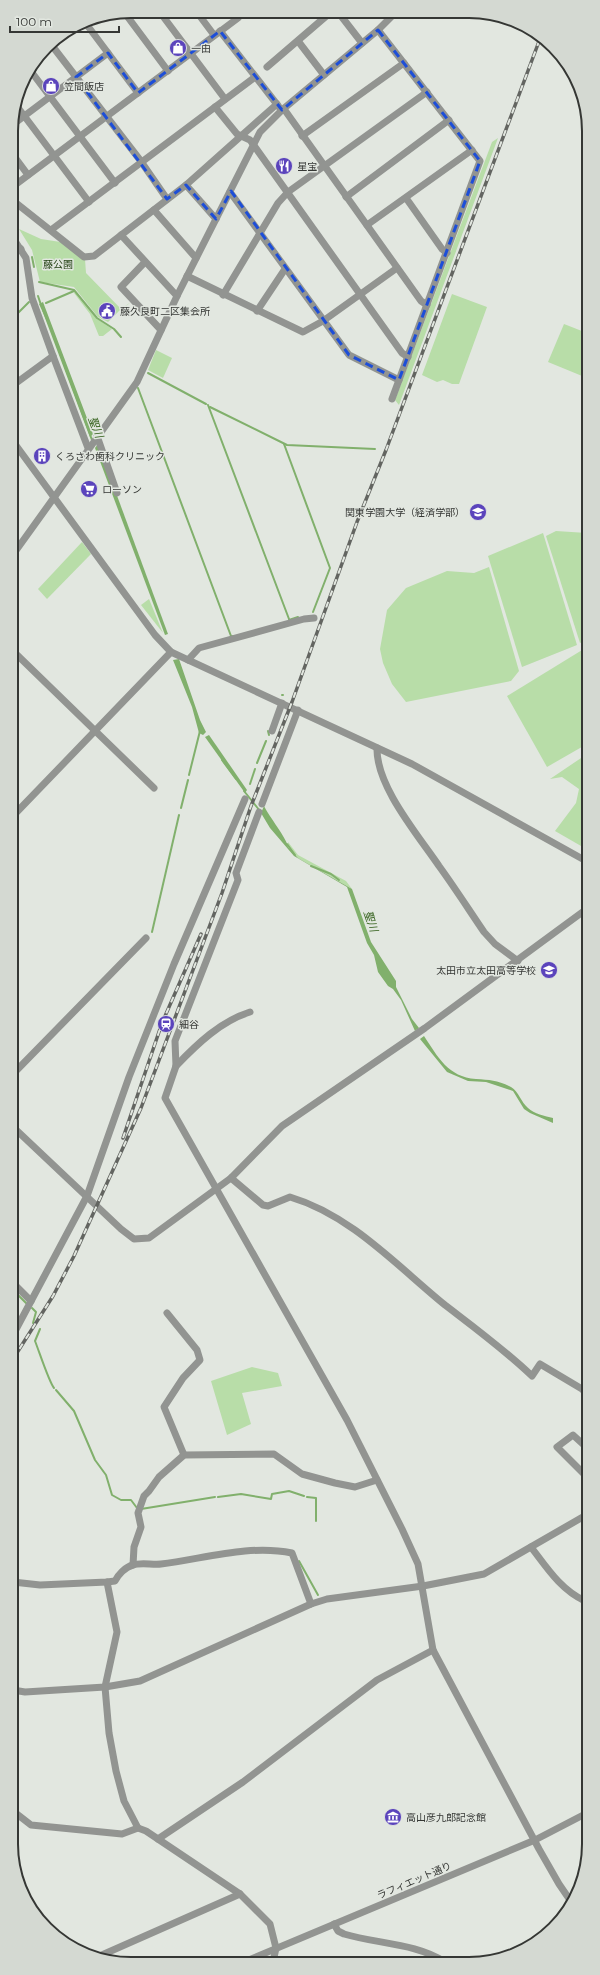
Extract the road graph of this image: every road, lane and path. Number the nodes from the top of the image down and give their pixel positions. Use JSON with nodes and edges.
{"nodes":[{"id":1,"x":129,"y":18,"type":"edge"},
{"id":2,"x":164,"y":18,"type":"edge"},
{"id":3,"x":203,"y":18,"type":"edge"},
{"id":4,"x":238,"y":18,"type":"edge"},
{"id":5,"x":325,"y":18,"type":"edge"},
{"id":6,"x":343,"y":18,"type":"edge"},
{"id":7,"x":390,"y":18,"type":"edge"},
{"id":8,"x":88,"y":27,"type":"edge"},
{"id":9,"x":378,"y":30,"type":"junction"},
{"id":10,"x":217,"y":33,"type":"junction"},
{"id":11,"x":298,"y":41,"type":"junction"},
{"id":12,"x":362,"y":43,"type":"junction"},
{"id":13,"x":54,"y":48,"type":"edge"},
{"id":14,"x":108,"y":53,"type":"junction"},
{"id":15,"x":191,"y":53,"type":"junction"},
{"id":16,"x":404,"y":63,"type":"junction"},
{"id":17,"x":267,"y":67,"type":"dead end"},
{"id":18,"x":168,"y":71,"type":"junction"},
{"id":19,"x":33,"y":75,"type":"edge"},
{"id":20,"x":324,"y":75,"type":"junction"},
{"id":21,"x":76,"y":77,"type":"junction"},
{"id":22,"x":255,"y":77,"type":"junction"},
{"id":23,"x":426,"y":92,"type":"junction"},
{"id":24,"x":138,"y":93,"type":"junction"},
{"id":25,"x":50,"y":97,"type":"junction"},
{"id":26,"x":225,"y":99,"type":"junction"},
{"id":27,"x":277,"y":104,"type":"junction"},
{"id":28,"x":215,"y":108,"type":"junction"},
{"id":29,"x":283,"y":109,"type":"junction"},
{"id":30,"x":20,"y":110,"type":"edge"},
{"id":31,"x":24,"y":116,"type":"junction"},
{"id":32,"x":106,"y":117,"type":"junction"},
{"id":33,"x":18,"y":120,"type":"edge"},
{"id":34,"x":449,"y":120,"type":"junction"},
{"id":35,"x":80,"y":136,"type":"junction"},
{"id":36,"x":241,"y":136,"type":"junction"},
{"id":37,"x":302,"y":136,"type":"junction"},
{"id":38,"x":253,"y":144,"type":"junction"},
{"id":39,"x":472,"y":150,"type":"junction"},
{"id":40,"x":54,"y":156,"type":"junction"},
{"id":41,"x":18,"y":161,"type":"edge"},
{"id":42,"x":141,"y":163,"type":"junction"},
{"id":43,"x":324,"y":166,"type":"junction"},
{"id":44,"x":28,"y":175,"type":"junction"},
{"id":45,"x":18,"y":183,"type":"edge"},
{"id":46,"x":114,"y":183,"type":"junction"},
{"id":47,"x":186,"y":185,"type":"junction"},
{"id":48,"x":230,"y":192,"type":"junction"},
{"id":49,"x":288,"y":193,"type":"junction"},
{"id":50,"x":346,"y":196,"type":"junction"},
{"id":51,"x":406,"y":198,"type":"junction"},
{"id":52,"x":167,"y":199,"type":"junction"},
{"id":53,"x":89,"y":202,"type":"junction"},
{"id":54,"x":18,"y":204,"type":"edge"},
{"id":55,"x":154,"y":210,"type":"junction"},
{"id":56,"x":216,"y":219,"type":"junction"},
{"id":57,"x":367,"y":226,"type":"junction"},
{"id":58,"x":51,"y":230,"type":"junction"},
{"id":59,"x":260,"y":233,"type":"junction"},
{"id":60,"x":121,"y":235,"type":"junction"},
{"id":61,"x":18,"y":245,"type":"edge"},
{"id":62,"x":21,"y":249,"type":"junction"},
{"id":63,"x":18,"y":250,"type":"edge"},
{"id":64,"x":447,"y":252,"type":"junction"},
{"id":65,"x":196,"y":258,"type":"junction"},
{"id":66,"x":145,"y":262,"type":"junction"},
{"id":67,"x":397,"y":268,"type":"junction"},
{"id":68,"x":285,"y":269,"type":"junction"},
{"id":69,"x":187,"y":276,"type":"junction"},
{"id":70,"x":360,"y":294,"type":"junction"},
{"id":71,"x":223,"y":295,"type":"junction"},
{"id":72,"x":177,"y":296,"type":"junction"},
{"id":73,"x":427,"y":304,"type":"junction"},
{"id":74,"x":257,"y":311,"type":"junction"},
{"id":75,"x":323,"y":321,"type":"junction"},
{"id":76,"x":161,"y":330,"type":"junction"},
{"id":77,"x":53,"y":356,"type":"junction"},
{"id":78,"x":408,"y":357,"type":"junction"},
{"id":79,"x":399,"y":380,"type":"junction"},
{"id":80,"x":18,"y":382,"type":"edge"},
{"id":81,"x":392,"y":399,"type":"dead end"},
{"id":82,"x":93,"y":442,"type":"junction"},
{"id":83,"x":18,"y":448,"type":"edge"},
{"id":84,"x":117,"y":493,"type":"dead end"},
{"id":85,"x":54,"y":496,"type":"junction"},
{"id":86,"x":18,"y":547,"type":"edge"},
{"id":87,"x":314,"y":618,"type":"dead end"},
{"id":88,"x":171,"y":652,"type":"junction"},
{"id":89,"x":18,"y":656,"type":"edge"},
{"id":90,"x":188,"y":660,"type":"junction"},
{"id":91,"x":282,"y":703,"type":"junction"},
{"id":92,"x":298,"y":710,"type":"junction"},
{"id":93,"x":96,"y":731,"type":"junction"},
{"id":94,"x":272,"y":731,"type":"dead end"},
{"id":95,"x":377,"y":748,"type":"junction"},
{"id":96,"x":154,"y":788,"type":"dead end"},
{"id":97,"x":245,"y":799,"type":"dead end"},
{"id":98,"x":262,"y":804,"type":"dead end"},
{"id":99,"x":18,"y":811,"type":"edge"},
{"id":100,"x":259,"y":812,"type":"dead end"},
{"id":101,"x":582,"y":859,"type":"edge"},
{"id":102,"x":582,"y":913,"type":"edge"},
{"id":103,"x":146,"y":938,"type":"dead end"},
{"id":104,"x":518,"y":961,"type":"junction"},
{"id":105,"x":250,"y":1012,"type":"dead end"},
{"id":106,"x":176,"y":1066,"type":"junction"},
{"id":107,"x":18,"y":1069,"type":"edge"},
{"id":108,"x":18,"y":1132,"type":"edge"},
{"id":109,"x":231,"y":1178,"type":"junction"},
{"id":110,"x":216,"y":1189,"type":"junction"},
{"id":111,"x":87,"y":1196,"type":"junction"},
{"id":112,"x":18,"y":1288,"type":"edge"},
{"id":113,"x":31,"y":1301,"type":"junction"},
{"id":114,"x":167,"y":1312,"type":"dead end"},
{"id":115,"x":18,"y":1326,"type":"edge"},
{"id":116,"x":582,"y":1389,"type":"edge"},
{"id":117,"x":582,"y":1444,"type":"edge"},
{"id":118,"x":184,"y":1455,"type":"junction"},
{"id":119,"x":582,"y":1471,"type":"edge"},
{"id":120,"x":377,"y":1480,"type":"junction"},
{"id":121,"x":582,"y":1517,"type":"edge"},
{"id":122,"x":531,"y":1547,"type":"junction"},
{"id":123,"x":133,"y":1565,"type":"junction"},
{"id":124,"x":107,"y":1582,"type":"junction"},
{"id":125,"x":18,"y":1583,"type":"edge"},
{"id":126,"x":423,"y":1586,"type":"junction"},
{"id":127,"x":582,"y":1598,"type":"edge"},
{"id":128,"x":311,"y":1604,"type":"junction"},
{"id":129,"x":433,"y":1650,"type":"junction"},
{"id":130,"x":105,"y":1687,"type":"junction"},
{"id":131,"x":18,"y":1691,"type":"edge"},
{"id":132,"x":18,"y":1815,"type":"edge"},
{"id":133,"x":582,"y":1816,"type":"edge"},
{"id":134,"x":138,"y":1828,"type":"junction"},
{"id":135,"x":158,"y":1839,"type":"junction"},
{"id":136,"x":535,"y":1840,"type":"junction"},
{"id":137,"x":240,"y":1894,"type":"junction"},
{"id":138,"x":569,"y":1897,"type":"edge"},
{"id":139,"x":334,"y":1924,"type":"junction"},
{"id":140,"x":276,"y":1948,"type":"junction"},
{"id":141,"x":105,"y":1954,"type":"edge"},
{"id":142,"x":255,"y":1957,"type":"edge"},
{"id":143,"x":274,"y":1957,"type":"edge"},
{"id":144,"x":438,"y":1957,"type":"edge"}],
"edges":[{"from":1,"to":18,"type":"street"},
{"from":2,"to":15,"type":"street"},
{"from":3,"to":10,"type":"street"},
{"from":4,"to":10,"type":"street"},
{"from":5,"to":11,"type":"street"},
{"from":6,"to":12,"type":"street"},
{"from":7,"to":9,"type":"street"},
{"from":8,"to":14,"type":"street"},
{"from":9,"to":12,"type":"street"},
{"from":9,"to":16,"type":"street"},
{"from":10,"to":15,"type":"street"},
{"from":10,"to":22,"type":"street"},
{"from":11,"to":17,"type":"street"},
{"from":11,"to":20,"type":"street"},
{"from":12,"to":20,"type":"street"},
{"from":13,"to":21,"type":"street"},
{"from":14,"to":21,"type":"street"},
{"from":14,"to":24,"type":"street"},
{"from":15,"to":18,"type":"street"},
{"from":15,"to":26,"type":"street"},
{"from":16,"to":23,"type":"street"},
{"from":16,"to":37,"type":"street"},
{"from":18,"to":24,"type":"street"},
{"from":19,"to":25,"type":"street"},
{"from":20,"to":29,"type":"street"},
{"from":21,"to":25,"type":"street"},
{"from":21,"to":32,"type":"street"},
{"from":22,"to":26,"type":"street"},
{"from":22,"to":27,"type":"street"},
{"from":23,"to":34,"type":"street"},
{"from":23,"to":43,"type":"street"},
{"from":24,"to":32,"type":"street"},
{"from":25,"to":31,"type":"street"},
{"from":25,"to":35,"type":"street"},
{"from":26,"to":28,"type":"street"},
{"from":27,"to":29,"type":"street"},
{"from":27,"to":36,"type":"street"},
{"from":28,"to":36,"type":"street"},
{"from":28,"to":42,"type":"street"},
{"from":29,"to":37,"type":"street"},
{"from":29,"to":38,"type":"street"},
{"from":30,"to":31,"type":"street"},
{"from":31,"to":33,"type":"street"},
{"from":31,"to":40,"type":"street"},
{"from":32,"to":35,"type":"street"},
{"from":32,"to":42,"type":"street"},
{"from":34,"to":39,"type":"street"},
{"from":34,"to":50,"type":"street"},
{"from":35,"to":40,"type":"street"},
{"from":35,"to":46,"type":"street"},
{"from":36,"to":38,"type":"street"},
{"from":36,"to":47,"type":"street"},
{"from":37,"to":43,"type":"street"},
{"from":38,"to":48,"type":"street"},
{"from":38,"to":49,"type":"street"},
{"from":39,"to":51,"type":"street"},
{"from":39,"to":64,"type":"street"},
{"from":40,"to":44,"type":"street"},
{"from":40,"to":53,"type":"street"},
{"from":41,"to":44,"type":"street"},
{"from":42,"to":46,"type":"street"},
{"from":42,"to":52,"type":"street"},
{"from":43,"to":49,"type":"street"},
{"from":43,"to":50,"type":"street"},
{"from":44,"to":45,"type":"street"},
{"from":46,"to":53,"type":"street"},
{"from":47,"to":52,"type":"street"},
{"from":47,"to":56,"type":"street"},
{"from":48,"to":56,"type":"street"},
{"from":48,"to":59,"type":"street"},
{"from":49,"to":59,"type":"street"},
{"from":49,"to":70,"type":"street"},
{"from":50,"to":57,"type":"street"},
{"from":51,"to":57,"type":"street"},
{"from":51,"to":64,"type":"street"},
{"from":52,"to":55,"type":"street"},
{"from":53,"to":58,"type":"street"},
{"from":54,"to":58,"type":"street"},
{"from":55,"to":60,"type":"street"},
{"from":55,"to":65,"type":"street"},
{"from":56,"to":65,"type":"street"},
{"from":57,"to":67,"type":"street"},
{"from":58,"to":60,"type":"street"},
{"from":59,"to":68,"type":"street"},
{"from":59,"to":71,"type":"street"},
{"from":60,"to":66,"type":"street"},
{"from":61,"to":62,"type":"street"},
{"from":62,"to":63,"type":"street"},
{"from":62,"to":77,"type":"street"},
{"from":64,"to":73,"type":"street"},
{"from":65,"to":69,"type":"street"},
{"from":66,"to":72,"type":"street"},
{"from":66,"to":76,"type":"street"},
{"from":67,"to":70,"type":"street"},
{"from":67,"to":73,"type":"street"},
{"from":68,"to":74,"type":"street"},
{"from":68,"to":75,"type":"street"},
{"from":69,"to":71,"type":"street"},
{"from":69,"to":72,"type":"street"},
{"from":70,"to":75,"type":"street"},
{"from":70,"to":78,"type":"street"},
{"from":71,"to":74,"type":"street"},
{"from":72,"to":76,"type":"street"},
{"from":73,"to":78,"type":"street"},
{"from":74,"to":75,"type":"street"},
{"from":75,"to":79,"type":"street"},
{"from":76,"to":82,"type":"street"},
{"from":77,"to":80,"type":"street"},
{"from":77,"to":82,"type":"street"},
{"from":78,"to":79,"type":"street"},
{"from":79,"to":81,"type":"street"},
{"from":82,"to":84,"type":"street"},
{"from":82,"to":85,"type":"street"},
{"from":83,"to":85,"type":"street"},
{"from":85,"to":86,"type":"street"},
{"from":85,"to":88,"type":"street"},
{"from":87,"to":90,"type":"street"},
{"from":88,"to":90,"type":"street"},
{"from":88,"to":93,"type":"street"},
{"from":89,"to":93,"type":"street"},
{"from":90,"to":91,"type":"street"},
{"from":91,"to":92,"type":"street"},
{"from":91,"to":94,"type":"street"},
{"from":92,"to":95,"type":"street"},
{"from":92,"to":98,"type":"street"},
{"from":93,"to":96,"type":"street"},
{"from":93,"to":99,"type":"street"},
{"from":95,"to":101,"type":"street"},
{"from":95,"to":104,"type":"street"},
{"from":97,"to":111,"type":"street"},
{"from":100,"to":106,"type":"street"},
{"from":102,"to":104,"type":"street"},
{"from":103,"to":107,"type":"street"},
{"from":104,"to":109,"type":"street"},
{"from":105,"to":106,"type":"street"},
{"from":106,"to":110,"type":"street"},
{"from":108,"to":111,"type":"street"},
{"from":109,"to":110,"type":"street"},
{"from":109,"to":116,"type":"street"},
{"from":110,"to":111,"type":"street"},
{"from":110,"to":120,"type":"street"},
{"from":111,"to":113,"type":"street"},
{"from":112,"to":113,"type":"street"},
{"from":113,"to":115,"type":"street"},
{"from":114,"to":118,"type":"street"},
{"from":117,"to":119,"type":"street"},
{"from":118,"to":120,"type":"street"},
{"from":118,"to":123,"type":"street"},
{"from":120,"to":126,"type":"street"},
{"from":121,"to":122,"type":"street"},
{"from":122,"to":126,"type":"street"},
{"from":122,"to":127,"type":"street"},
{"from":123,"to":124,"type":"street"},
{"from":123,"to":128,"type":"street"},
{"from":124,"to":125,"type":"street"},
{"from":124,"to":130,"type":"street"},
{"from":126,"to":128,"type":"street"},
{"from":126,"to":129,"type":"street"},
{"from":128,"to":130,"type":"street"},
{"from":129,"to":135,"type":"street"},
{"from":129,"to":136,"type":"street"},
{"from":130,"to":131,"type":"street"},
{"from":130,"to":134,"type":"street"},
{"from":132,"to":134,"type":"street"},
{"from":133,"to":136,"type":"street","name":"ラフィエット通り"},
{"from":134,"to":135,"type":"street"},
{"from":135,"to":137,"type":"street"},
{"from":136,"to":138,"type":"street"},
{"from":136,"to":139,"type":"street","name":"ラフィエット通り"},
{"from":137,"to":140,"type":"street"},
{"from":137,"to":141,"type":"street"},
{"from":139,"to":140,"type":"street","name":"ラフィエット通り"},
{"from":139,"to":144,"type":"street"},
{"from":140,"to":142,"type":"street","name":"ラフィエット通り"},
{"from":140,"to":143,"type":"street"}]}
